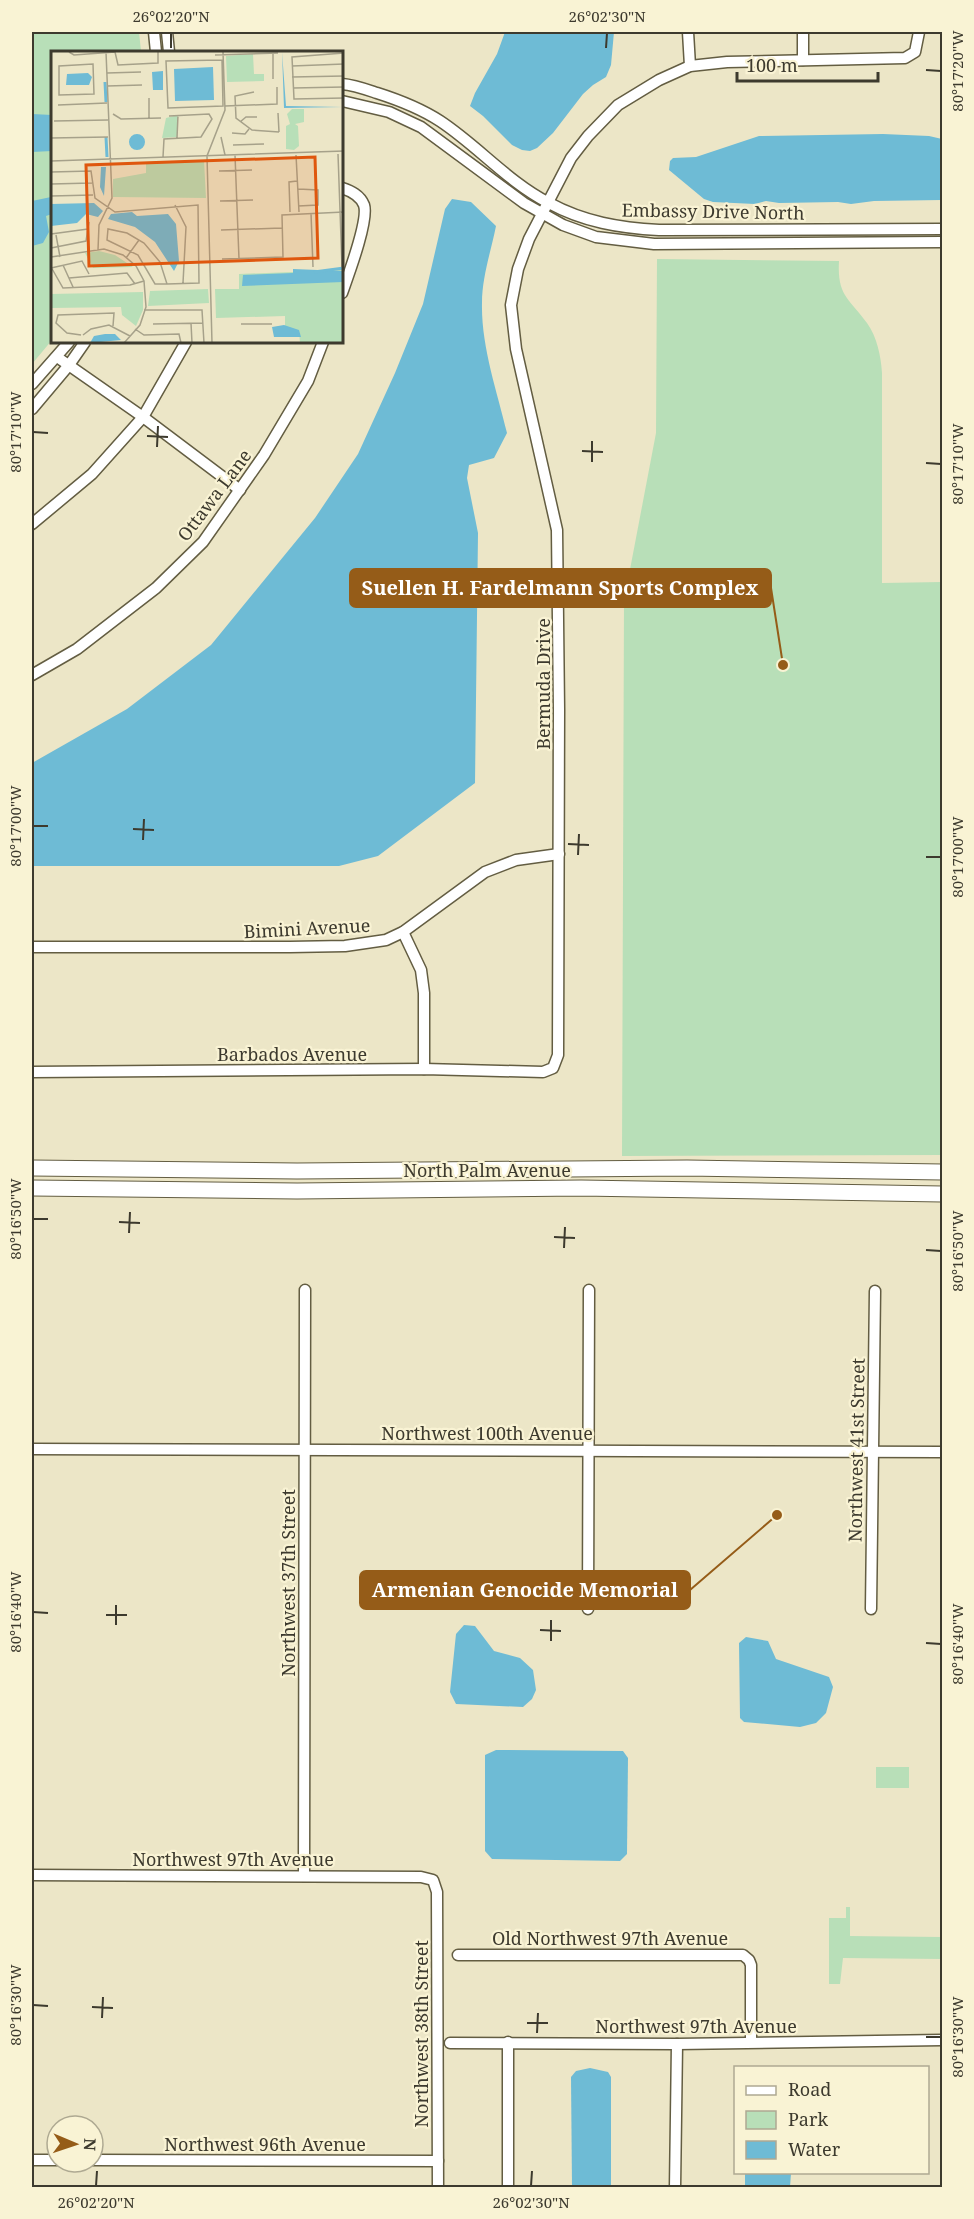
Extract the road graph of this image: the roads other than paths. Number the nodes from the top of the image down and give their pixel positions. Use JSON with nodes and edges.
{"nodes":[{"id":1,"x":154,"y":32,"type":"edge"},
{"id":2,"x":167,"y":32,"type":"edge"},
{"id":3,"x":688,"y":32,"type":"edge"},
{"id":4,"x":803,"y":32,"type":"edge"},
{"id":5,"x":919,"y":32,"type":"edge"},
{"id":6,"x":156,"y":51,"type":"edge"},
{"id":7,"x":169,"y":51,"type":"edge"},
{"id":8,"x":803,"y":60,"type":"junction"},
{"id":9,"x":690,"y":66,"type":"junction"},
{"id":10,"x":344,"y":84,"type":"edge"},
{"id":11,"x":344,"y":101,"type":"edge"},
{"id":12,"x":344,"y":189,"type":"edge"},
{"id":13,"x":548,"y":203,"type":"junction"},
{"id":14,"x":542,"y":214,"type":"junction"},
{"id":15,"x":942,"y":230,"type":"edge"},
{"id":16,"x":942,"y":242,"type":"edge"},
{"id":17,"x":344,"y":287,"type":"edge"},
{"id":18,"x":67,"y":344,"type":"edge"},
{"id":19,"x":84,"y":344,"type":"edge"},
{"id":20,"x":185,"y":344,"type":"edge"},
{"id":21,"x":322,"y":344,"type":"edge"},
{"id":22,"x":57,"y":357,"type":"junction"},
{"id":23,"x":69,"y":365,"type":"junction"},
{"id":24,"x":32,"y":384,"type":"edge"},
{"id":25,"x":32,"y":409,"type":"edge"},
{"id":26,"x":143,"y":417,"type":"junction"},
{"id":27,"x":240,"y":490,"type":"junction"},
{"id":28,"x":32,"y":524,"type":"edge"},
{"id":29,"x":32,"y":675,"type":"edge"},
{"id":30,"x":559,"y":854,"type":"junction"},
{"id":31,"x":403,"y":932,"type":"junction"},
{"id":32,"x":32,"y":947,"type":"edge"},
{"id":33,"x":553,"y":1068,"type":"joint"},
{"id":34,"x":424,"y":1069,"type":"junction"},
{"id":35,"x":32,"y":1072,"type":"edge"},
{"id":36,"x":32,"y":1168,"type":"edge"},
{"id":37,"x":400,"y":1170,"type":"junction"},
{"id":38,"x":942,"y":1172,"type":"edge"},
{"id":39,"x":32,"y":1188,"type":"edge"},
{"id":40,"x":401,"y":1190,"type":"junction"},
{"id":41,"x":942,"y":1194,"type":"edge"},
{"id":42,"x":304,"y":1290,"type":"dead end"},
{"id":43,"x":589,"y":1290,"type":"dead end"},
{"id":44,"x":874,"y":1291,"type":"dead end"},
{"id":45,"x":32,"y":1449,"type":"edge"},
{"id":46,"x":304,"y":1450,"type":"junction"},
{"id":47,"x":589,"y":1450,"type":"junction"},
{"id":48,"x":872,"y":1452,"type":"junction"},
{"id":49,"x":942,"y":1452,"type":"edge"},
{"id":50,"x":588,"y":1609,"type":"dead end"},
{"id":51,"x":871,"y":1609,"type":"dead end"},
{"id":52,"x":32,"y":1875,"type":"edge"},
{"id":53,"x":304,"y":1875,"type":"junction"},
{"id":54,"x":434,"y":1880,"type":"joint"},
{"id":55,"x":458,"y":1955,"type":"dead end"},
{"id":56,"x":942,"y":2040,"type":"edge"},
{"id":57,"x":508,"y":2042,"type":"junction"},
{"id":58,"x":752,"y":2042,"type":"junction"},
{"id":59,"x":450,"y":2043,"type":"dead end"},
{"id":60,"x":677,"y":2044,"type":"junction"},
{"id":61,"x":105,"y":2160,"type":"edge"},
{"id":62,"x":438,"y":2161,"type":"junction"},
{"id":63,"x":438,"y":2187,"type":"edge"},
{"id":64,"x":508,"y":2187,"type":"edge"},
{"id":65,"x":675,"y":2187,"type":"edge"}],
"edges":[{"from":1,"to":6,"type":"street"},
{"from":2,"to":7,"type":"street"},
{"from":3,"to":9,"type":"street"},
{"from":4,"to":8,"type":"street"},
{"from":5,"to":8,"type":"street","name":"Bermuda Drive"},
{"from":8,"to":9,"type":"street","name":"Bermuda Drive"},
{"from":9,"to":13,"type":"street","name":"Bermuda Drive"},
{"from":10,"to":13,"type":"street","name":"Embassy Drive North"},
{"from":11,"to":14,"type":"street","name":"Embassy Drive North"},
{"from":12,"to":17,"type":"street"},
{"from":13,"to":14,"type":"street","name":"Bermuda Drive"},
{"from":13,"to":15,"type":"street","name":"Embassy Drive North"},
{"from":14,"to":16,"type":"street","name":"Embassy Drive North"},
{"from":14,"to":30,"type":"street","name":"Bermuda Drive"},
{"from":18,"to":22,"type":"street"},
{"from":19,"to":23,"type":"street"},
{"from":20,"to":26,"type":"street"},
{"from":21,"to":27,"type":"street","name":"Ottawa Lane"},
{"from":22,"to":23,"type":"street"},
{"from":22,"to":24,"type":"street"},
{"from":23,"to":25,"type":"street"},
{"from":23,"to":26,"type":"street"},
{"from":26,"to":27,"type":"street"},
{"from":26,"to":28,"type":"street"},
{"from":27,"to":29,"type":"street","name":"Ottawa Lane"},
{"from":30,"to":31,"type":"street","name":"Bimini Avenue"},
{"from":30,"to":33,"type":"street","name":"Bermuda Drive"},
{"from":31,"to":32,"type":"street","name":"Bimini Avenue"},
{"from":31,"to":34,"type":"street"},
{"from":33,"to":34,"type":"street","name":"Barbados Avenue"},
{"from":34,"to":35,"type":"street","name":"Barbados Avenue"},
{"from":36,"to":37,"type":"main road","name":"North Palm Avenue"},
{"from":37,"to":38,"type":"main road","name":"North Palm Avenue"},
{"from":37,"to":40,"type":"main road"},
{"from":39,"to":40,"type":"main road","name":"North Palm Avenue"},
{"from":40,"to":41,"type":"main road","name":"North Palm Avenue"},
{"from":42,"to":46,"type":"street","name":"Northwest 37th Street"},
{"from":43,"to":47,"type":"street"},
{"from":44,"to":48,"type":"street","name":"Northwest 41st Street"},
{"from":45,"to":46,"type":"street","name":"Northwest 100th Avenue"},
{"from":46,"to":47,"type":"street","name":"Northwest 100th Avenue"},
{"from":46,"to":53,"type":"street","name":"Northwest 37th Street"},
{"from":47,"to":48,"type":"street","name":"Northwest 100th Avenue"},
{"from":47,"to":50,"type":"street"},
{"from":48,"to":49,"type":"street","name":"Northwest 100th Avenue"},
{"from":48,"to":51,"type":"street","name":"Northwest 41st Street"},
{"from":52,"to":53,"type":"street","name":"Northwest 97th Avenue"},
{"from":53,"to":54,"type":"street","name":"Northwest 97th Avenue"},
{"from":54,"to":62,"type":"street","name":"Northwest 38th Street"},
{"from":55,"to":58,"type":"street","name":"Old Northwest 97th Avenue"},
{"from":56,"to":58,"type":"street","name":"Northwest 97th Avenue"},
{"from":57,"to":59,"type":"street","name":"Northwest 97th Avenue"},
{"from":57,"to":60,"type":"street","name":"Northwest 97th Avenue"},
{"from":57,"to":64,"type":"street"},
{"from":58,"to":60,"type":"street","name":"Northwest 97th Avenue"},
{"from":60,"to":65,"type":"street"},
{"from":61,"to":62,"type":"street","name":"Northwest 96th Avenue"},
{"from":62,"to":63,"type":"street","name":"Northwest 38th Street"}]}
